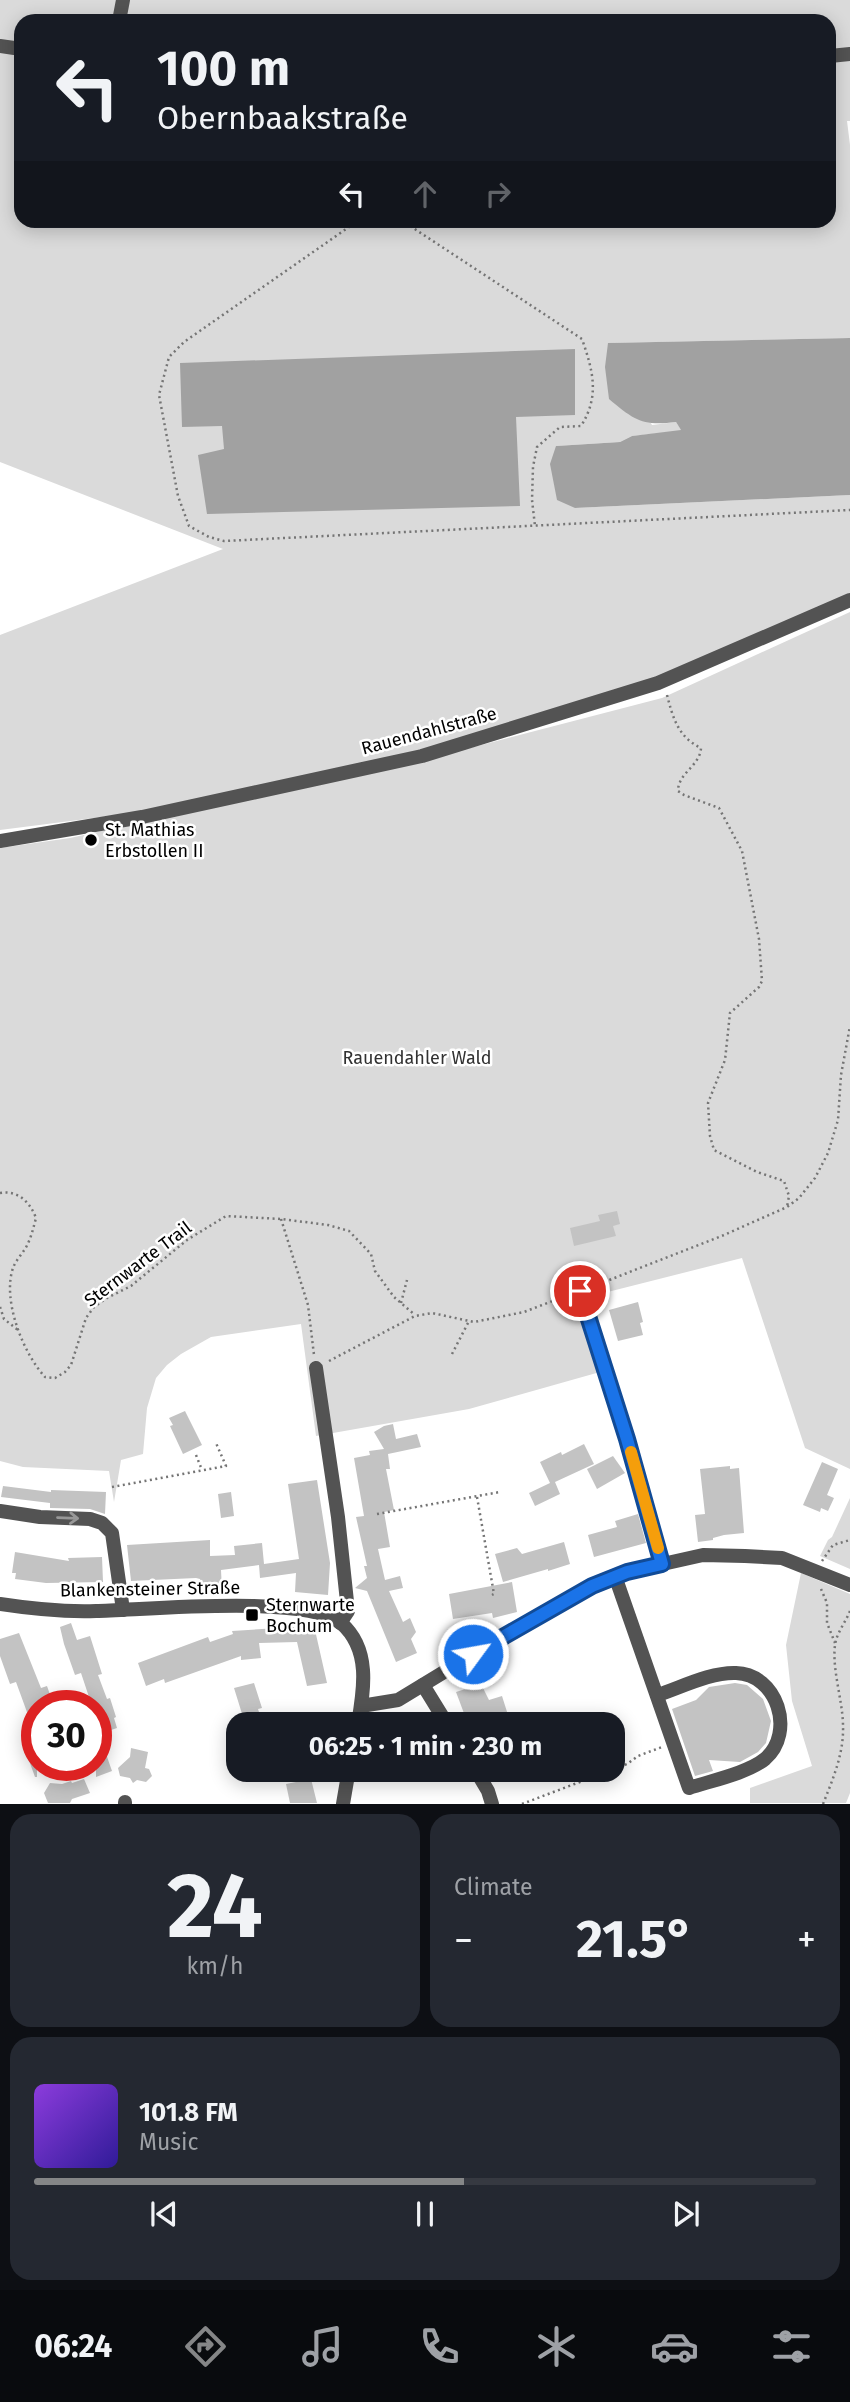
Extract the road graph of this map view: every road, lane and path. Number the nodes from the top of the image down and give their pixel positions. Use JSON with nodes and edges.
{"nodes":[{"id":1,"x":348,"y":228,"type":"edge"},
{"id":2,"x":413,"y":228,"type":"edge"},
{"id":3,"x":850,"y":510,"type":"edge"},
{"id":4,"x":535,"y":526,"type":"junction"},
{"id":5,"x":850,"y":600,"type":"edge"},
{"id":6,"x":664,"y":681,"type":"junction"},
{"id":7,"x":0,"y":841,"type":"edge"},
{"id":8,"x":850,"y":1026,"type":"edge"},
{"id":9,"x":0,"y":1193,"type":"edge"},
{"id":10,"x":787,"y":1207,"type":"junction"},
{"id":11,"x":281,"y":1219,"type":"junction"},
{"id":12,"x":407,"y":1280,"type":"dead end"},
{"id":13,"x":580,"y":1291,"type":"junction"},
{"id":14,"x":401,"y":1303,"type":"junction"},
{"id":15,"x":0,"y":1307,"type":"edge"},
{"id":16,"x":415,"y":1316,"type":"junction"},
{"id":17,"x":469,"y":1321,"type":"junction"},
{"id":18,"x":18,"y":1331,"type":"junction"},
{"id":19,"x":452,"y":1354,"type":"dead end"},
{"id":20,"x":316,"y":1368,"type":"junction"},
{"id":21,"x":216,"y":1443,"type":"dead end"},
{"id":22,"x":196,"y":1455,"type":"dead end"},
{"id":23,"x":202,"y":1470,"type":"junction"},
{"id":24,"x":112,"y":1487,"type":"dead end"},
{"id":25,"x":500,"y":1492,"type":"dead end"},
{"id":26,"x":477,"y":1497,"type":"junction"},
{"id":27,"x":0,"y":1511,"type":"edge"},
{"id":28,"x":377,"y":1514,"type":"dead end"},
{"id":29,"x":850,"y":1540,"type":"edge"},
{"id":30,"x":662,"y":1564,"type":"junction"},
{"id":31,"x":817,"y":1571,"type":"junction"},
{"id":32,"x":615,"y":1576,"type":"junction"},
{"id":33,"x":850,"y":1584,"type":"edge"},
{"id":34,"x":492,"y":1595,"type":"dead end"},
{"id":35,"x":0,"y":1604,"type":"edge"},
{"id":36,"x":123,"y":1610,"type":"junction"},
{"id":37,"x":850,"y":1611,"type":"edge"},
{"id":38,"x":340,"y":1623,"type":"junction"},
{"id":39,"x":835,"y":1643,"type":"junction"},
{"id":40,"x":423,"y":1685,"type":"junction"},
{"id":41,"x":658,"y":1695,"type":"junction"},
{"id":42,"x":361,"y":1706,"type":"junction"},
{"id":43,"x":360,"y":1712,"type":"edge"},
{"id":44,"x":440,"y":1712,"type":"edge"},
{"id":45,"x":656,"y":1749,"type":"dead end"},
{"id":46,"x":347,"y":1782,"type":"edge"},
{"id":47,"x":483,"y":1782,"type":"edge"},
{"id":48,"x":343,"y":1804,"type":"edge"},
{"id":49,"x":492,"y":1804,"type":"edge"},
{"id":50,"x":522,"y":1804,"type":"edge"},
{"id":51,"x":823,"y":1804,"type":"edge"}],
"edges":[{"from":1,"to":4,"type":"path"},
{"from":2,"to":4,"type":"path"},
{"from":3,"to":4,"type":"path"},
{"from":5,"to":6,"type":"street","name":"Rauendahlstraße"},
{"from":6,"to":7,"type":"street","name":"Rauendahlstraße"},
{"from":6,"to":10,"type":"path"},
{"from":8,"to":10,"type":"path"},
{"from":9,"to":18,"type":"path","name":"Sternwarte Trail"},
{"from":10,"to":13,"type":"path"},
{"from":11,"to":14,"type":"path","name":"Sternwarte Trail"},
{"from":11,"to":18,"type":"path","name":"Sternwarte Trail"},
{"from":11,"to":20,"type":"path"},
{"from":12,"to":14,"type":"path"},
{"from":13,"to":17,"type":"path"},
{"from":13,"to":30,"type":"street"},
{"from":14,"to":16,"type":"path","name":"Sternwarte Trail"},
{"from":15,"to":18,"type":"path"},
{"from":16,"to":17,"type":"path"},
{"from":16,"to":20,"type":"path"},
{"from":17,"to":19,"type":"path"},
{"from":20,"to":38,"type":"street"},
{"from":21,"to":23,"type":"path"},
{"from":22,"to":23,"type":"path"},
{"from":23,"to":24,"type":"path"},
{"from":25,"to":26,"type":"path"},
{"from":26,"to":28,"type":"path"},
{"from":26,"to":34,"type":"path"},
{"from":27,"to":36,"type":"street","one_way":true},
{"from":29,"to":31,"type":"path"},
{"from":30,"to":31,"type":"street"},
{"from":30,"to":32,"type":"street"},
{"from":31,"to":33,"type":"street"},
{"from":31,"to":39,"type":"path"},
{"from":32,"to":40,"type":"street"},
{"from":32,"to":41,"type":"street"},
{"from":35,"to":36,"type":"street","name":"Blankensteiner Straße"},
{"from":36,"to":38,"type":"street","name":"Blankensteiner Straße"},
{"from":37,"to":39,"type":"path"},
{"from":38,"to":42,"type":"street"},
{"from":39,"to":51,"type":"path"},
{"from":40,"to":42,"type":"street"},
{"from":40,"to":44,"type":"street"},
{"from":41,"to":41,"type":"street"},
{"from":42,"to":43,"type":"street"},
{"from":45,"to":50,"type":"path"},
{"from":46,"to":48,"type":"street"},
{"from":47,"to":49,"type":"street"}]}
